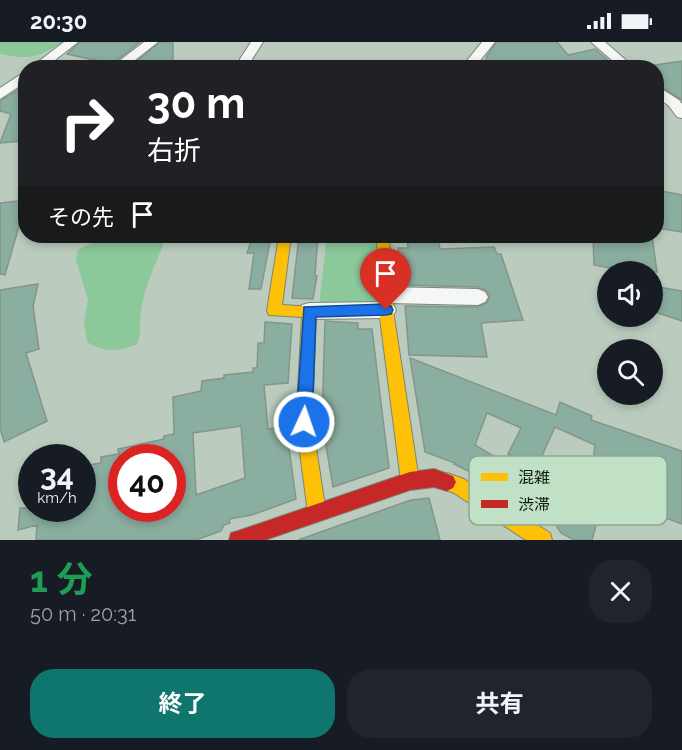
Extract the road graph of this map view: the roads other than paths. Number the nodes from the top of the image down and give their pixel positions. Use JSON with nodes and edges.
{"nodes":[{"id":1,"x":72,"y":42,"type":"edge"},
{"id":2,"x":152,"y":42,"type":"edge"},
{"id":3,"x":257,"y":42,"type":"edge"},
{"id":4,"x":489,"y":42,"type":"edge"},
{"id":5,"x":597,"y":42,"type":"edge"},
{"id":6,"x":47,"y":60,"type":"edge"},
{"id":7,"x":127,"y":60,"type":"edge"},
{"id":8,"x":246,"y":60,"type":"edge"},
{"id":9,"x":474,"y":60,"type":"edge"},
{"id":10,"x":619,"y":60,"type":"edge"},
{"id":11,"x":18,"y":81,"type":"edge"},
{"id":12,"x":0,"y":95,"type":"edge"},
{"id":13,"x":664,"y":95,"type":"edge"},
{"id":14,"x":682,"y":114,"type":"edge"},
{"id":15,"x":284,"y":243,"type":"edge"},
{"id":16,"x":383,"y":243,"type":"edge"},
{"id":17,"x":477,"y":297,"type":"dead end"},
{"id":18,"x":386,"y":302,"type":"junction"},
{"id":19,"x":309,"y":311,"type":"junction"},
{"id":20,"x":410,"y":481,"type":"junction"},
{"id":21,"x":469,"y":492,"type":"edge"},
{"id":22,"x":317,"y":513,"type":"junction"},
{"id":23,"x":520,"y":525,"type":"edge"},
{"id":24,"x":238,"y":540,"type":"edge"},
{"id":25,"x":543,"y":540,"type":"edge"}],
"edges":[{"from":1,"to":6,"type":"street"},
{"from":2,"to":7,"type":"street"},
{"from":3,"to":8,"type":"street"},
{"from":4,"to":9,"type":"street"},
{"from":5,"to":10,"type":"street"},
{"from":11,"to":12,"type":"street"},
{"from":13,"to":14,"type":"street"},
{"from":15,"to":19,"type":"street"},
{"from":16,"to":18,"type":"street"},
{"from":17,"to":18,"type":"street"},
{"from":18,"to":19,"type":"street"},
{"from":18,"to":20,"type":"street"},
{"from":19,"to":22,"type":"street"},
{"from":20,"to":21,"type":"street"},
{"from":20,"to":22,"type":"street"},
{"from":22,"to":24,"type":"street"},
{"from":23,"to":25,"type":"street"}]}
